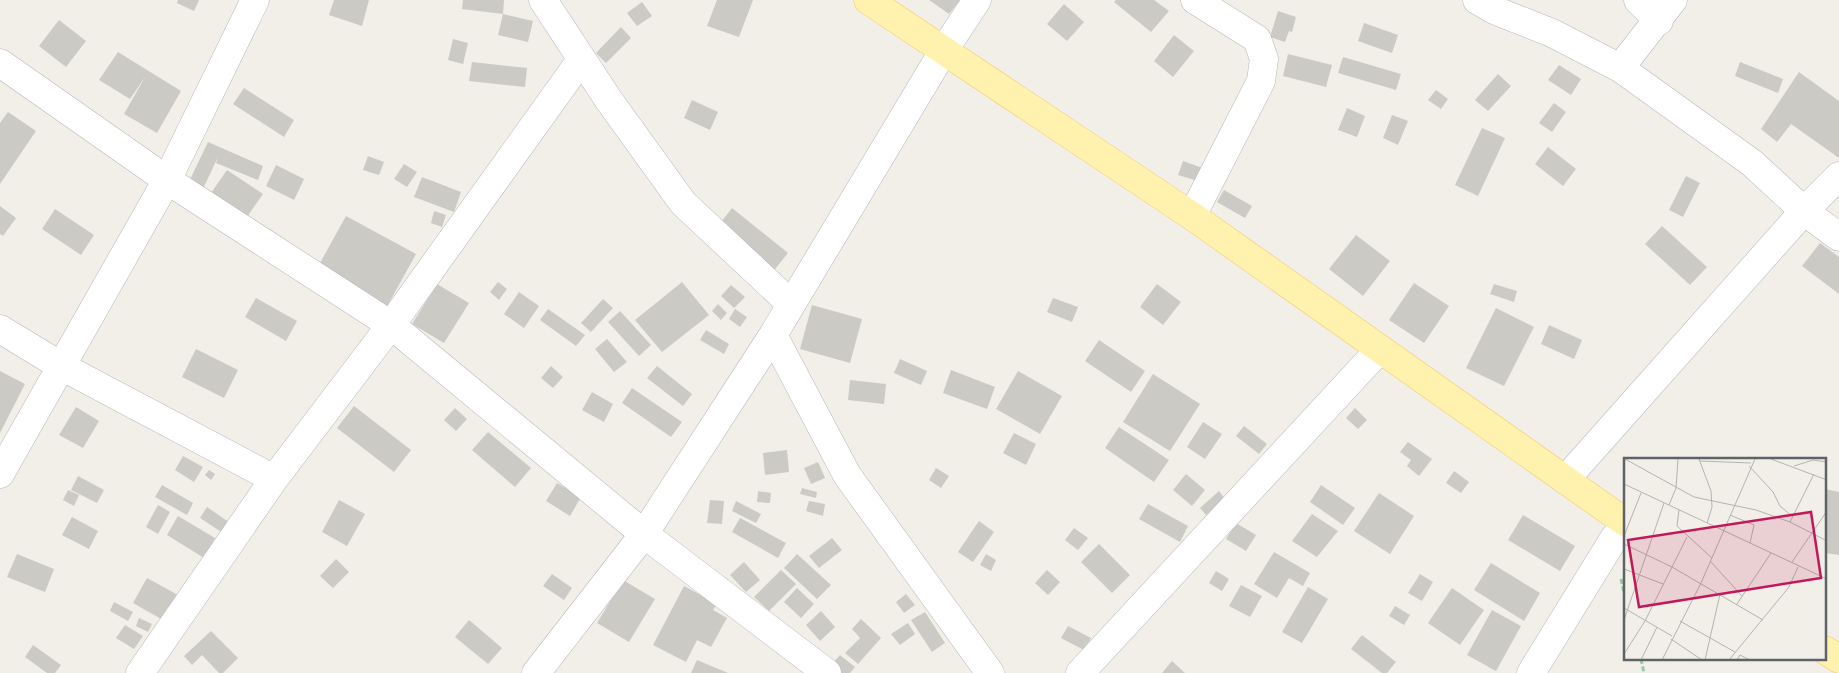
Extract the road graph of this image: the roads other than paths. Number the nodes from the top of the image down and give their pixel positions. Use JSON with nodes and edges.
{"nodes":[{"id":1,"x":255,"y":0,"type":"edge"},
{"id":2,"x":543,"y":0,"type":"edge"},
{"id":3,"x":868,"y":0,"type":"edge"},
{"id":4,"x":978,"y":0,"type":"edge"},
{"id":5,"x":1195,"y":0,"type":"edge"},
{"id":6,"x":1477,"y":0,"type":"edge"},
{"id":7,"x":1638,"y":0,"type":"edge"},
{"id":8,"x":1666,"y":11,"type":"edge"},
{"id":9,"x":944,"y":50,"type":"junction"},
{"id":10,"x":581,"y":60,"type":"junction"},
{"id":11,"x":0,"y":63,"type":"edge"},
{"id":12,"x":1620,"y":68,"type":"junction"},
{"id":13,"x":1839,"y":176,"type":"edge"},
{"id":14,"x":167,"y":180,"type":"junction"},
{"id":15,"x":1804,"y":211,"type":"junction"},
{"id":16,"x":1192,"y":216,"type":"junction"},
{"id":17,"x":1839,"y":237,"type":"edge"},
{"id":18,"x":791,"y":304,"type":"junction"},
{"id":19,"x":391,"y":325,"type":"junction"},
{"id":20,"x":0,"y":329,"type":"edge"},
{"id":21,"x":773,"y":335,"type":"junction"},
{"id":22,"x":1380,"y":349,"type":"junction"},
{"id":23,"x":62,"y":366,"type":"junction"},
{"id":24,"x":0,"y":474,"type":"edge"},
{"id":25,"x":274,"y":479,"type":"junction"},
{"id":26,"x":1566,"y":480,"type":"junction"},
{"id":27,"x":1624,"y":522,"type":"edge"},
{"id":28,"x":1624,"y":525,"type":"edge"},
{"id":29,"x":644,"y":534,"type":"junction"},
{"id":30,"x":1826,"y":651,"type":"edge"},
{"id":31,"x":1839,"y":659,"type":"edge"},
{"id":32,"x":823,"y":672,"type":"edge"},
{"id":33,"x":140,"y":673,"type":"edge"},
{"id":34,"x":536,"y":673,"type":"edge"},
{"id":35,"x":990,"y":673,"type":"edge"},
{"id":36,"x":1080,"y":673,"type":"edge"},
{"id":37,"x":1531,"y":673,"type":"edge"}],
"edges":[{"from":1,"to":14,"type":"street"},
{"from":2,"to":10,"type":"street"},
{"from":3,"to":9,"type":"main road"},
{"from":4,"to":9,"type":"street"},
{"from":5,"to":16,"type":"street"},
{"from":6,"to":12,"type":"street"},
{"from":7,"to":8,"type":"street"},
{"from":8,"to":12,"type":"street"},
{"from":9,"to":16,"type":"main road"},
{"from":9,"to":18,"type":"street"},
{"from":10,"to":18,"type":"street"},
{"from":10,"to":19,"type":"street"},
{"from":11,"to":14,"type":"street"},
{"from":12,"to":15,"type":"street"},
{"from":13,"to":15,"type":"street"},
{"from":14,"to":19,"type":"street"},
{"from":14,"to":23,"type":"street"},
{"from":15,"to":17,"type":"street"},
{"from":15,"to":26,"type":"street"},
{"from":16,"to":22,"type":"main road"},
{"from":18,"to":21,"type":"street"},
{"from":19,"to":25,"type":"street"},
{"from":19,"to":29,"type":"street"},
{"from":20,"to":23,"type":"street"},
{"from":21,"to":29,"type":"street"},
{"from":21,"to":35,"type":"street"},
{"from":22,"to":26,"type":"main road"},
{"from":22,"to":36,"type":"street"},
{"from":23,"to":24,"type":"street"},
{"from":23,"to":25,"type":"street"},
{"from":25,"to":33,"type":"street"},
{"from":26,"to":27,"type":"main road"},
{"from":28,"to":37,"type":"street"},
{"from":29,"to":32,"type":"street"},
{"from":29,"to":34,"type":"street"},
{"from":30,"to":31,"type":"main road"}]}
